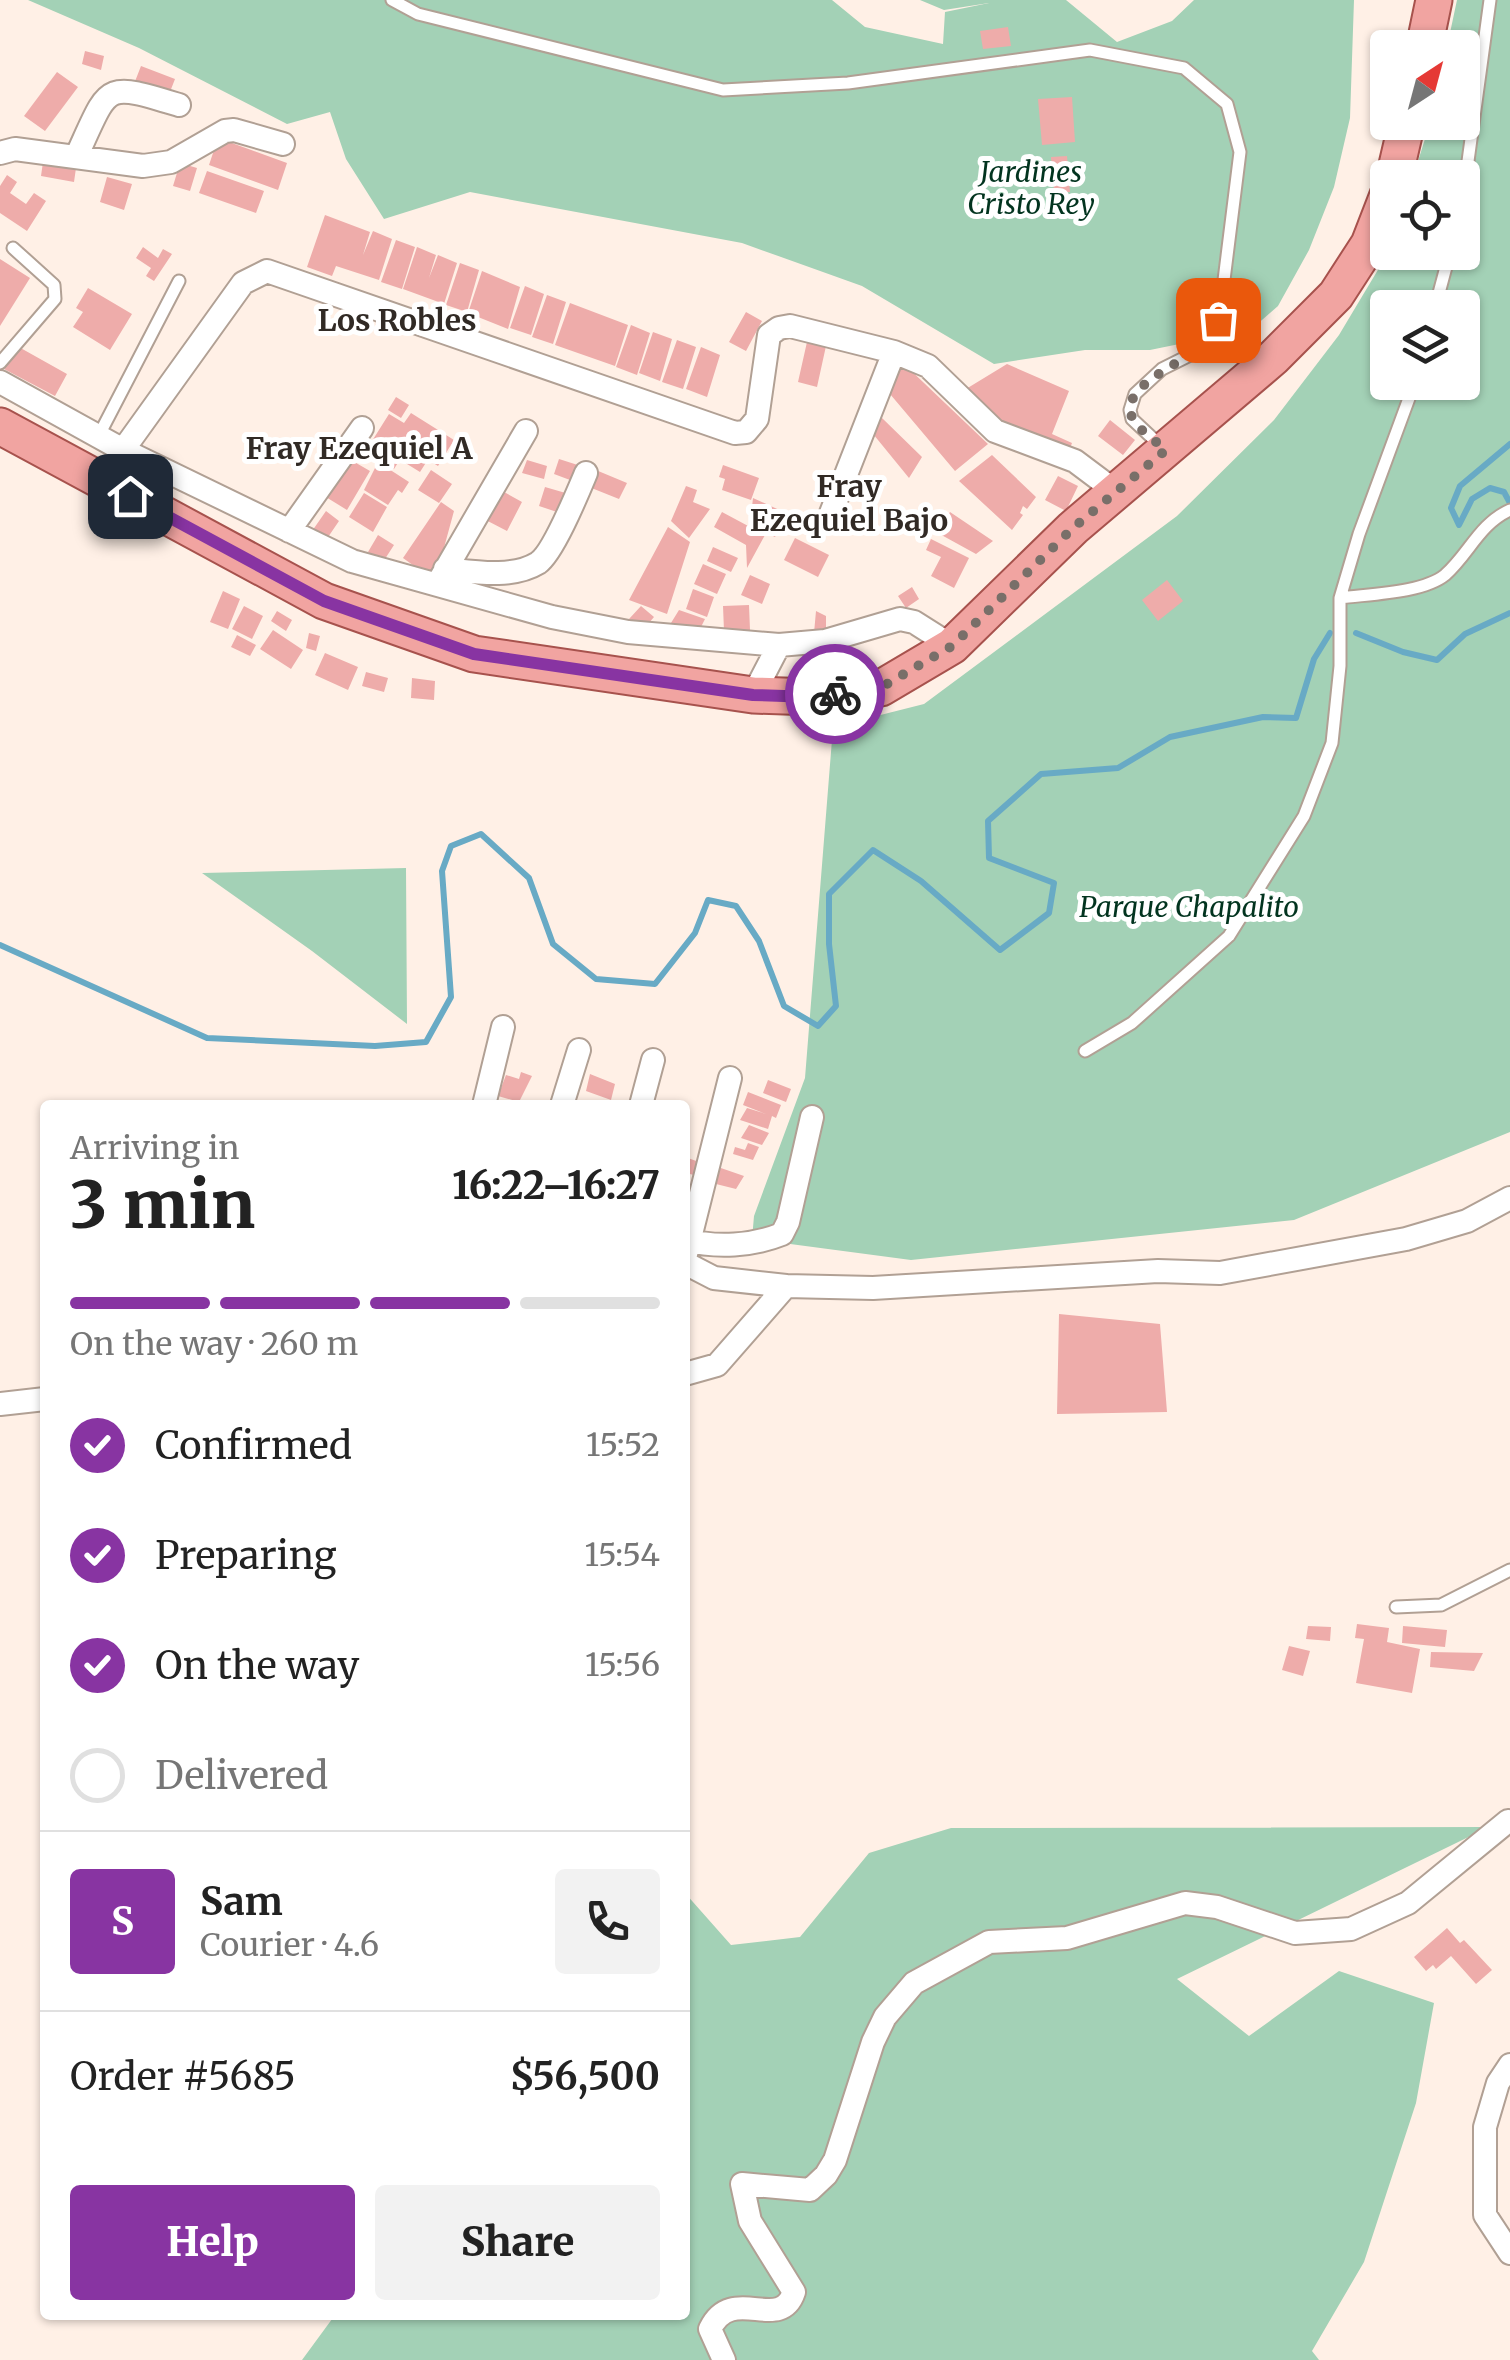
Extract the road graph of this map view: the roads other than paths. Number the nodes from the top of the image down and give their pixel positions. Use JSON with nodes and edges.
{"nodes":[{"id":1,"x":392,"y":0,"type":"edge"},
{"id":2,"x":1434,"y":0,"type":"edge"},
{"id":3,"x":1490,"y":0,"type":"edge"},
{"id":4,"x":1428,"y":30,"type":"edge"},
{"id":5,"x":179,"y":106,"type":"dead end"},
{"id":6,"x":283,"y":144,"type":"dead end"},
{"id":7,"x":0,"y":153,"type":"edge"},
{"id":8,"x":77,"y":154,"type":"junction"},
{"id":9,"x":1468,"y":160,"type":"edge"},
{"id":10,"x":1370,"y":241,"type":"edge"},
{"id":11,"x":13,"y":248,"type":"dead end"},
{"id":12,"x":179,"y":281,"type":"dead end"},
{"id":13,"x":894,"y":352,"type":"junction"},
{"id":14,"x":0,"y":362,"type":"edge"},
{"id":15,"x":0,"y":382,"type":"edge"},
{"id":16,"x":1408,"y":400,"type":"edge"},
{"id":17,"x":0,"y":426,"type":"edge"},
{"id":18,"x":362,"y":428,"type":"dead end"},
{"id":19,"x":526,"y":430,"type":"dead end"},
{"id":20,"x":98,"y":437,"type":"junction"},
{"id":21,"x":123,"y":450,"type":"junction"},
{"id":22,"x":1166,"y":450,"type":"junction"},
{"id":23,"x":586,"y":473,"type":"dead end"},
{"id":24,"x":1115,"y":491,"type":"junction"},
{"id":25,"x":1510,"y":510,"type":"edge"},
{"id":26,"x":831,"y":513,"type":"dead end"},
{"id":27,"x":288,"y":531,"type":"junction"},
{"id":28,"x":441,"y":576,"type":"junction"},
{"id":29,"x":1340,"y":598,"type":"junction"},
{"id":30,"x":779,"y":645,"type":"junction"},
{"id":31,"x":952,"y":646,"type":"junction"},
{"id":32,"x":753,"y":695,"type":"junction"},
{"id":33,"x":504,"y":1028,"type":"dead end"},
{"id":34,"x":578,"y":1050,"type":"dead end"},
{"id":35,"x":1086,"y":1051,"type":"dead end"},
{"id":36,"x":654,"y":1060,"type":"dead end"},
{"id":37,"x":730,"y":1078,"type":"dead end"},
{"id":38,"x":485,"y":1100,"type":"edge"},
{"id":39,"x":563,"y":1100,"type":"edge"},
{"id":40,"x":642,"y":1100,"type":"edge"},
{"id":41,"x":812,"y":1117,"type":"dead end"},
{"id":42,"x":1510,"y":1198,"type":"edge"},
{"id":43,"x":690,"y":1234,"type":"edge"},
{"id":44,"x":690,"y":1250,"type":"edge"},
{"id":45,"x":690,"y":1254,"type":"edge"},
{"id":46,"x":786,"y":1286,"type":"junction"},
{"id":47,"x":690,"y":1373,"type":"edge"},
{"id":48,"x":40,"y":1400,"type":"edge"},
{"id":49,"x":0,"y":1404,"type":"edge"},
{"id":50,"x":1510,"y":1570,"type":"edge"},
{"id":51,"x":1396,"y":1608,"type":"dead end"},
{"id":52,"x":1509,"y":1825,"type":"edge"},
{"id":53,"x":1510,"y":2064,"type":"edge"},
{"id":54,"x":1510,"y":2252,"type":"edge"},
{"id":55,"x":724,"y":2360,"type":"edge"}],
"edges":[{"from":1,"to":22,"type":"lane"},
{"from":2,"to":4,"type":"main road"},
{"from":3,"to":9,"type":"lane"},
{"from":5,"to":8,"type":"street"},
{"from":6,"to":8,"type":"street"},
{"from":7,"to":8,"type":"street"},
{"from":10,"to":22,"type":"main road"},
{"from":11,"to":14,"type":"lane"},
{"from":12,"to":20,"type":"lane"},
{"from":13,"to":21,"type":"street"},
{"from":13,"to":24,"type":"street"},
{"from":13,"to":26,"type":"street"},
{"from":15,"to":20,"type":"street"},
{"from":16,"to":29,"type":"lane"},
{"from":17,"to":32,"type":"main road"},
{"from":18,"to":27,"type":"street"},
{"from":19,"to":28,"type":"street"},
{"from":20,"to":21,"type":"street"},
{"from":21,"to":27,"type":"street"},
{"from":22,"to":24,"type":"main road"},
{"from":23,"to":28,"type":"street"},
{"from":24,"to":31,"type":"main road"},
{"from":25,"to":29,"type":"lane"},
{"from":27,"to":28,"type":"street"},
{"from":28,"to":30,"type":"street"},
{"from":29,"to":35,"type":"lane"},
{"from":30,"to":31,"type":"street"},
{"from":30,"to":32,"type":"street"},
{"from":31,"to":32,"type":"main road"},
{"from":33,"to":38,"type":"street"},
{"from":34,"to":39,"type":"street"},
{"from":36,"to":40,"type":"street"},
{"from":37,"to":43,"type":"street"},
{"from":41,"to":44,"type":"street"},
{"from":42,"to":46,"type":"street"},
{"from":45,"to":46,"type":"street"},
{"from":46,"to":47,"type":"street"},
{"from":48,"to":49,"type":"street"},
{"from":50,"to":51,"type":"lane"},
{"from":52,"to":55,"type":"street"},
{"from":53,"to":54,"type":"street"}]}
